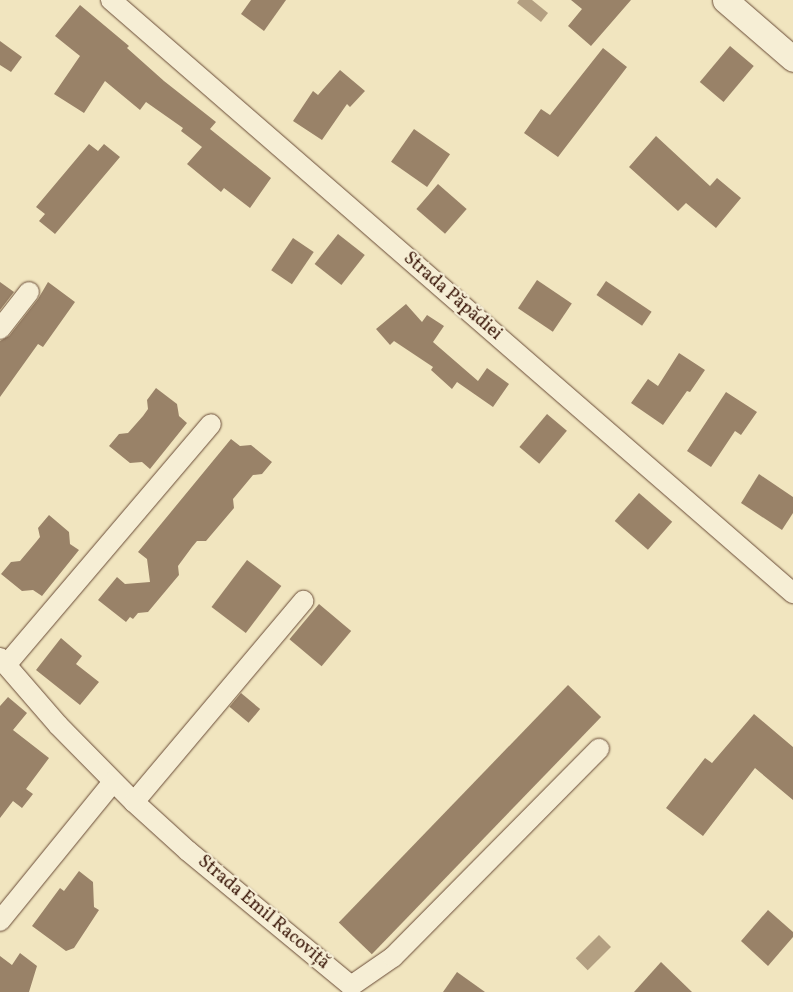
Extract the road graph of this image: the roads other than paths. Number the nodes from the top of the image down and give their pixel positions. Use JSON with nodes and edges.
{"nodes":[{"id":1,"x":111,"y":0,"type":"edge"},
{"id":2,"x":725,"y":0,"type":"edge"},
{"id":3,"x":793,"y":59,"type":"edge"},
{"id":4,"x":29,"y":292,"type":"dead end"},
{"id":5,"x":0,"y":329,"type":"edge"},
{"id":6,"x":211,"y":424,"type":"dead end"},
{"id":7,"x":793,"y":593,"type":"edge"},
{"id":8,"x":303,"y":602,"type":"dead end"},
{"id":9,"x":3,"y":661,"type":"edge"},
{"id":10,"x":599,"y":749,"type":"dead end"},
{"id":11,"x":114,"y":782,"type":"junction"},
{"id":12,"x":134,"y":802,"type":"junction"},
{"id":13,"x":0,"y":921,"type":"edge"},
{"id":14,"x":351,"y":989,"type":"edge"}],
"edges":[{"from":1,"to":7,"type":"street","name":"Strada Păpădiei"},
{"from":2,"to":3,"type":"street"},
{"from":4,"to":5,"type":"street"},
{"from":6,"to":9,"type":"street"},
{"from":8,"to":12,"type":"street"},
{"from":9,"to":11,"type":"street","name":"Strada Emil Racoviță"},
{"from":10,"to":14,"type":"street","name":"Strada Emil Racoviță"},
{"from":11,"to":12,"type":"street","name":"Strada Emil Racoviță"},
{"from":11,"to":13,"type":"street"},
{"from":12,"to":14,"type":"street","name":"Strada Emil Racoviță"}]}
